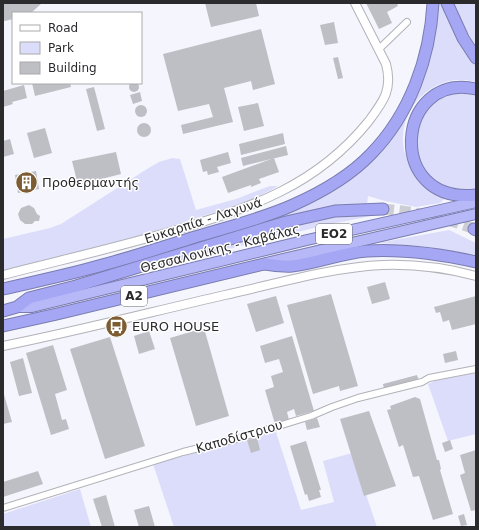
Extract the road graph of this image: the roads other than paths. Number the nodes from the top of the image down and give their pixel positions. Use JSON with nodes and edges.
{"nodes":[{"id":1,"x":355,"y":3,"type":"edge"},
{"id":2,"x":433,"y":3,"type":"edge"},
{"id":3,"x":447,"y":3,"type":"edge"},
{"id":4,"x":407,"y":22,"type":"dead end"},
{"id":5,"x":379,"y":49,"type":"junction"},
{"id":6,"x":476,"y":58,"type":"edge"},
{"id":7,"x":476,"y":89,"type":"edge"},
{"id":8,"x":476,"y":195,"type":"edge"},
{"id":9,"x":476,"y":202,"type":"edge"},
{"id":10,"x":383,"y":209,"type":"tunnel mouth"},
{"id":11,"x":476,"y":214,"type":"edge"},
{"id":12,"x":476,"y":262,"type":"edge"},
{"id":13,"x":264,"y":264,"type":"junction"},
{"id":14,"x":3,"y":275,"type":"edge"},
{"id":15,"x":476,"y":276,"type":"edge"},
{"id":16,"x":3,"y":289,"type":"edge"},
{"id":17,"x":17,"y":307,"type":"junction"},
{"id":18,"x":3,"y":311,"type":"edge"},
{"id":19,"x":3,"y":326,"type":"edge"},
{"id":20,"x":3,"y":346,"type":"edge"},
{"id":21,"x":476,"y":369,"type":"edge"},
{"id":22,"x":3,"y":508,"type":"edge"}],
"edges":[{"from":1,"to":5,"type":"street","name":"Ευκαρπία - Λαγυνά"},
{"from":2,"to":16,"type":"highway"},
{"from":3,"to":6,"type":"highway"},
{"from":4,"to":5,"type":"street"},
{"from":5,"to":14,"type":"street","name":"Ευκαρπία - Λαγυνά"},
{"from":7,"to":8,"type":"highway"},
{"from":9,"to":17,"type":"highway","name":"Θεσσαλονίκης - Καβάλας","number":"ΕΟ2"},
{"from":10,"to":17,"type":"highway","number":"Α2"},
{"from":11,"to":13,"type":"highway","name":"Θεσσαλονίκης - Καβάλας","number":"ΕΟ2"},
{"from":12,"to":13,"type":"highway","number":"Α2"},
{"from":13,"to":19,"type":"highway","number":"Α2"},
{"from":15,"to":20,"type":"street"},
{"from":17,"to":18,"type":"highway","number":"Α2"},
{"from":21,"to":22,"type":"street","name":"Καποδίστριου"}]}
